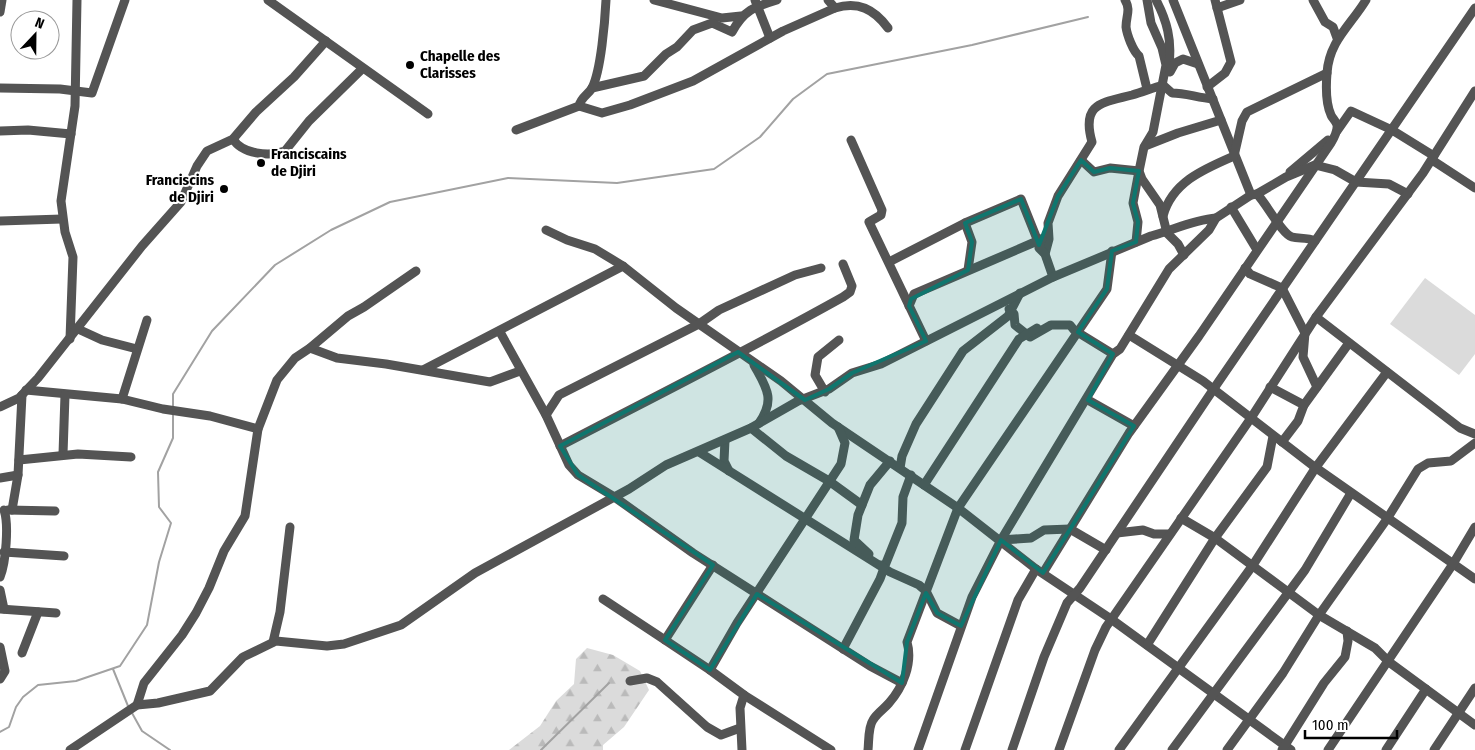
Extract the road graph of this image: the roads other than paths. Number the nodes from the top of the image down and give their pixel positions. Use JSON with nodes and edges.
{"nodes":[{"id":1,"x":2,"y":0,"type":"edge"},
{"id":2,"x":77,"y":0,"type":"edge"},
{"id":3,"x":125,"y":0,"type":"edge"},
{"id":4,"x":268,"y":0,"type":"edge"},
{"id":5,"x":606,"y":0,"type":"edge"},
{"id":6,"x":654,"y":0,"type":"edge"},
{"id":7,"x":777,"y":0,"type":"edge"},
{"id":8,"x":828,"y":0,"type":"edge"},
{"id":9,"x":1125,"y":0,"type":"edge"},
{"id":10,"x":1147,"y":0,"type":"edge"},
{"id":11,"x":1156,"y":0,"type":"edge"},
{"id":12,"x":1172,"y":0,"type":"edge"},
{"id":13,"x":1240,"y":0,"type":"edge"},
{"id":14,"x":1313,"y":0,"type":"edge"},
{"id":15,"x":1366,"y":0,"type":"edge"},
{"id":16,"x":756,"y":3,"type":"edge"},
{"id":17,"x":1216,"y":4,"type":"edge"},
{"id":18,"x":834,"y":8,"type":"junction"},
{"id":19,"x":1475,"y":8,"type":"edge"},
{"id":20,"x":0,"y":12,"type":"edge"},
{"id":21,"x":741,"y":16,"type":"junction"},
{"id":22,"x":1167,"y":24,"type":"junction"},
{"id":23,"x":888,"y":28,"type":"dead end"},
{"id":24,"x":770,"y":38,"type":"junction"},
{"id":25,"x":1337,"y":38,"type":"junction"},
{"id":26,"x":326,"y":41,"type":"junction"},
{"id":27,"x":1198,"y":64,"type":"junction"},
{"id":28,"x":362,"y":69,"type":"junction"},
{"id":29,"x":1327,"y":73,"type":"junction"},
{"id":30,"x":1163,"y":82,"type":"junction"},
{"id":31,"x":1207,"y":87,"type":"junction"},
{"id":32,"x":0,"y":88,"type":"edge"},
{"id":33,"x":592,"y":88,"type":"junction"},
{"id":34,"x":1147,"y":89,"type":"junction"},
{"id":35,"x":76,"y":90,"type":"junction"},
{"id":36,"x":1475,"y":91,"type":"edge"},
{"id":37,"x":1213,"y":98,"type":"junction"},
{"id":38,"x":579,"y":106,"type":"junction"},
{"id":39,"x":428,"y":114,"type":"dead end"},
{"id":40,"x":1220,"y":120,"type":"junction"},
{"id":41,"x":516,"y":130,"type":"dead end"},
{"id":42,"x":1392,"y":130,"type":"junction"},
{"id":43,"x":0,"y":131,"type":"edge"},
{"id":44,"x":71,"y":134,"type":"junction"},
{"id":45,"x":1336,"y":134,"type":"junction"},
{"id":46,"x":232,"y":139,"type":"junction"},
{"id":47,"x":851,"y":140,"type":"dead end"},
{"id":48,"x":1144,"y":147,"type":"junction"},
{"id":49,"x":1234,"y":156,"type":"junction"},
{"id":50,"x":1433,"y":158,"type":"junction"},
{"id":51,"x":1080,"y":160,"type":"junction"},
{"id":52,"x":1315,"y":166,"type":"junction"},
{"id":53,"x":1139,"y":171,"type":"junction"},
{"id":54,"x":1280,"y":180,"type":"junction"},
{"id":55,"x":1356,"y":182,"type":"junction"},
{"id":56,"x":1475,"y":188,"type":"edge"},
{"id":57,"x":1254,"y":194,"type":"junction"},
{"id":58,"x":1408,"y":194,"type":"junction"},
{"id":59,"x":1231,"y":207,"type":"junction"},
{"id":60,"x":1163,"y":217,"type":"junction"},
{"id":61,"x":1216,"y":218,"type":"junction"},
{"id":62,"x":62,"y":219,"type":"junction"},
{"id":63,"x":0,"y":221,"type":"edge"},
{"id":64,"x":1276,"y":222,"type":"junction"},
{"id":65,"x":965,"y":223,"type":"junction"},
{"id":66,"x":546,"y":230,"type":"dead end"},
{"id":67,"x":1167,"y":233,"type":"junction"},
{"id":68,"x":1042,"y":239,"type":"junction"},
{"id":69,"x":1315,"y":241,"type":"junction"},
{"id":70,"x":1136,"y":242,"type":"junction"},
{"id":71,"x":1257,"y":250,"type":"junction"},
{"id":72,"x":1112,"y":251,"type":"junction"},
{"id":73,"x":1045,"y":254,"type":"junction"},
{"id":74,"x":1184,"y":256,"type":"junction"},
{"id":75,"x":889,"y":262,"type":"junction"},
{"id":76,"x":843,"y":264,"type":"dead end"},
{"id":77,"x":623,"y":266,"type":"junction"},
{"id":78,"x":821,"y":268,"type":"dead end"},
{"id":79,"x":1245,"y":268,"type":"junction"},
{"id":80,"x":968,"y":270,"type":"junction"},
{"id":81,"x":416,"y":271,"type":"dead end"},
{"id":82,"x":1053,"y":277,"type":"junction"},
{"id":83,"x":1282,"y":288,"type":"junction"},
{"id":84,"x":1020,"y":293,"type":"junction"},
{"id":85,"x":1003,"y":301,"type":"junction"},
{"id":86,"x":909,"y":306,"type":"junction"},
{"id":87,"x":1012,"y":312,"type":"junction"},
{"id":88,"x":1316,"y":317,"type":"junction"},
{"id":89,"x":147,"y":320,"type":"dead end"},
{"id":90,"x":700,"y":324,"type":"junction"},
{"id":91,"x":1037,"y":328,"type":"dead end"},
{"id":92,"x":78,"y":329,"type":"junction"},
{"id":93,"x":500,"y":332,"type":"junction"},
{"id":94,"x":1078,"y":333,"type":"junction"},
{"id":95,"x":1305,"y":333,"type":"junction"},
{"id":96,"x":1026,"y":334,"type":"junction"},
{"id":97,"x":1129,"y":335,"type":"junction"},
{"id":98,"x":70,"y":339,"type":"junction"},
{"id":99,"x":839,"y":340,"type":"dead end"},
{"id":100,"x":926,"y":341,"type":"junction"},
{"id":101,"x":1349,"y":343,"type":"junction"},
{"id":102,"x":310,"y":348,"type":"junction"},
{"id":103,"x":137,"y":349,"type":"junction"},
{"id":104,"x":738,"y":352,"type":"junction"},
{"id":105,"x":1114,"y":354,"type":"junction"},
{"id":106,"x":753,"y":362,"type":"junction"},
{"id":107,"x":1178,"y":365,"type":"junction"},
{"id":108,"x":423,"y":370,"type":"junction"},
{"id":109,"x":520,"y":371,"type":"junction"},
{"id":110,"x":1387,"y":372,"type":"junction"},
{"id":111,"x":1270,"y":387,"type":"junction"},
{"id":112,"x":1317,"y":387,"type":"junction"},
{"id":113,"x":1213,"y":389,"type":"junction"},
{"id":114,"x":824,"y":392,"type":"junction"},
{"id":115,"x":24,"y":393,"type":"junction"},
{"id":116,"x":65,"y":395,"type":"junction"},
{"id":117,"x":122,"y":399,"type":"junction"},
{"id":118,"x":805,"y":400,"type":"junction"},
{"id":119,"x":1088,"y":400,"type":"junction"},
{"id":120,"x":1304,"y":405,"type":"junction"},
{"id":121,"x":0,"y":407,"type":"edge"},
{"id":122,"x":546,"y":414,"type":"junction"},
{"id":123,"x":1251,"y":418,"type":"junction"},
{"id":124,"x":755,"y":426,"type":"junction"},
{"id":125,"x":1134,"y":426,"type":"junction"},
{"id":126,"x":838,"y":427,"type":"junction"},
{"id":127,"x":258,"y":429,"type":"junction"},
{"id":128,"x":1475,"y":434,"type":"edge"},
{"id":129,"x":1273,"y":436,"type":"junction"},
{"id":130,"x":725,"y":440,"type":"junction"},
{"id":131,"x":860,"y":442,"type":"junction"},
{"id":132,"x":1282,"y":442,"type":"junction"},
{"id":133,"x":1475,"y":442,"type":"edge"},
{"id":134,"x":560,"y":446,"type":"junction"},
{"id":135,"x":844,"y":449,"type":"junction"},
{"id":136,"x":699,"y":452,"type":"junction"},
{"id":137,"x":63,"y":454,"type":"junction"},
{"id":138,"x":131,"y":457,"type":"dead end"},
{"id":139,"x":19,"y":460,"type":"junction"},
{"id":140,"x":890,"y":461,"type":"junction"},
{"id":141,"x":1316,"y":467,"type":"junction"},
{"id":142,"x":900,"y":468,"type":"junction"},
{"id":143,"x":729,"y":471,"type":"junction"},
{"id":144,"x":18,"y":475,"type":"junction"},
{"id":145,"x":911,"y":476,"type":"junction"},
{"id":146,"x":0,"y":478,"type":"edge"},
{"id":147,"x":829,"y":481,"type":"junction"},
{"id":148,"x":924,"y":484,"type":"junction"},
{"id":149,"x":1350,"y":493,"type":"junction"},
{"id":150,"x":613,"y":496,"type":"junction"},
{"id":151,"x":862,"y":505,"type":"junction"},
{"id":152,"x":958,"y":508,"type":"junction"},
{"id":153,"x":5,"y":510,"type":"edge"},
{"id":154,"x":55,"y":511,"type":"dead end"},
{"id":155,"x":1181,"y":518,"type":"junction"},
{"id":156,"x":804,"y":519,"type":"junction"},
{"id":157,"x":1387,"y":519,"type":"junction"},
{"id":158,"x":290,"y":527,"type":"dead end"},
{"id":159,"x":1475,"y":527,"type":"edge"},
{"id":160,"x":1070,"y":529,"type":"junction"},
{"id":161,"x":1117,"y":533,"type":"junction"},
{"id":162,"x":1170,"y":534,"type":"junction"},
{"id":163,"x":1215,"y":538,"type":"junction"},
{"id":164,"x":1001,"y":540,"type":"junction"},
{"id":165,"x":1106,"y":550,"type":"junction"},
{"id":166,"x":4,"y":552,"type":"junction"},
{"id":167,"x":64,"y":556,"type":"dead end"},
{"id":168,"x":1453,"y":564,"type":"junction"},
{"id":169,"x":713,"y":565,"type":"junction"},
{"id":170,"x":1253,"y":565,"type":"junction"},
{"id":171,"x":884,"y":568,"type":"junction"},
{"id":172,"x":1039,"y":571,"type":"junction"},
{"id":173,"x":0,"y":576,"type":"edge"},
{"id":174,"x":1475,"y":579,"type":"edge"},
{"id":175,"x":0,"y":590,"type":"edge"},
{"id":176,"x":926,"y":591,"type":"junction"},
{"id":177,"x":1073,"y":593,"type":"junction"},
{"id":178,"x":1287,"y":593,"type":"junction"},
{"id":179,"x":757,"y":594,"type":"junction"},
{"id":180,"x":603,"y":599,"type":"dead end"},
{"id":181,"x":2,"y":609,"type":"edge"},
{"id":182,"x":38,"y":612,"type":"junction"},
{"id":183,"x":56,"y":613,"type":"dead end"},
{"id":184,"x":1319,"y":615,"type":"junction"},
{"id":185,"x":1111,"y":619,"type":"junction"},
{"id":186,"x":961,"y":626,"type":"junction"},
{"id":187,"x":1347,"y":631,"type":"junction"},
{"id":188,"x":665,"y":640,"type":"junction"},
{"id":189,"x":273,"y":642,"type":"junction"},
{"id":190,"x":1146,"y":645,"type":"junction"},
{"id":191,"x":0,"y":647,"type":"edge"},
{"id":192,"x":843,"y":648,"type":"junction"},
{"id":193,"x":22,"y":653,"type":"dead end"},
{"id":194,"x":1389,"y":662,"type":"junction"},
{"id":195,"x":1180,"y":669,"type":"junction"},
{"id":196,"x":710,"y":670,"type":"junction"},
{"id":197,"x":0,"y":679,"type":"edge"},
{"id":198,"x":630,"y":681,"type":"dead end"},
{"id":199,"x":902,"y":683,"type":"junction"},
{"id":200,"x":1475,"y":688,"type":"edge"},
{"id":201,"x":1426,"y":689,"type":"junction"},
{"id":202,"x":1212,"y":692,"type":"junction"},
{"id":203,"x":744,"y":695,"type":"junction"},
{"id":204,"x":137,"y":705,"type":"junction"},
{"id":205,"x":1458,"y":713,"type":"junction"},
{"id":206,"x":1248,"y":720,"type":"junction"},
{"id":207,"x":1474,"y":724,"type":"edge"},
{"id":208,"x":740,"y":728,"type":"junction"},
{"id":209,"x":1286,"y":749,"type":"edge"},
{"id":210,"x":70,"y":750,"type":"edge"},
{"id":211,"x":742,"y":750,"type":"edge"},
{"id":212,"x":830,"y":750,"type":"edge"},
{"id":213,"x":868,"y":750,"type":"edge"},
{"id":214,"x":918,"y":750,"type":"edge"},
{"id":215,"x":965,"y":750,"type":"edge"},
{"id":216,"x":1012,"y":750,"type":"edge"},
{"id":217,"x":1059,"y":750,"type":"edge"},
{"id":218,"x":1119,"y":750,"type":"edge"},
{"id":219,"x":1172,"y":750,"type":"edge"},
{"id":220,"x":1227,"y":750,"type":"edge"},
{"id":221,"x":1328,"y":750,"type":"edge"},
{"id":222,"x":1386,"y":750,"type":"edge"},
{"id":223,"x":1434,"y":750,"type":"edge"}],
"edges":[{"from":1,"to":20,"type":"street"},
{"from":2,"to":35,"type":"street"},
{"from":3,"to":35,"type":"street"},
{"from":4,"to":26,"type":"street"},
{"from":5,"to":33,"type":"street"},
{"from":6,"to":21,"type":"street"},
{"from":7,"to":16,"type":"street"},
{"from":8,"to":18,"type":"street"},
{"from":9,"to":34,"type":"street"},
{"from":10,"to":30,"type":"street"},
{"from":11,"to":22,"type":"street"},
{"from":12,"to":22,"type":"street"},
{"from":12,"to":27,"type":"street"},
{"from":13,"to":17,"type":"street"},
{"from":14,"to":25,"type":"street"},
{"from":15,"to":25,"type":"street"},
{"from":16,"to":21,"type":"street"},
{"from":16,"to":24,"type":"street"},
{"from":17,"to":31,"type":"street"},
{"from":18,"to":23,"type":"street"},
{"from":18,"to":24,"type":"street"},
{"from":19,"to":42,"type":"street"},
{"from":21,"to":33,"type":"street"},
{"from":22,"to":30,"type":"street"},
{"from":24,"to":38,"type":"street"},
{"from":25,"to":29,"type":"street"},
{"from":26,"to":28,"type":"street"},
{"from":26,"to":46,"type":"street"},
{"from":27,"to":30,"type":"street"},
{"from":27,"to":31,"type":"street"},
{"from":28,"to":39,"type":"street"},
{"from":28,"to":46,"type":"street"},
{"from":29,"to":45,"type":"street"},
{"from":29,"to":49,"type":"street"},
{"from":30,"to":34,"type":"street"},
{"from":30,"to":37,"type":"street"},
{"from":30,"to":48,"type":"street"},
{"from":31,"to":37,"type":"street"},
{"from":32,"to":35,"type":"street"},
{"from":33,"to":38,"type":"street"},
{"from":34,"to":51,"type":"street"},
{"from":35,"to":44,"type":"street"},
{"from":36,"to":50,"type":"street"},
{"from":37,"to":40,"type":"street"},
{"from":38,"to":41,"type":"street"},
{"from":40,"to":48,"type":"street"},
{"from":40,"to":49,"type":"street"},
{"from":42,"to":45,"type":"street"},
{"from":42,"to":50,"type":"street"},
{"from":42,"to":55,"type":"street"},
{"from":43,"to":44,"type":"street"},
{"from":44,"to":62,"type":"street"},
{"from":45,"to":52,"type":"street"},
{"from":45,"to":54,"type":"street"},
{"from":46,"to":92,"type":"street"},
{"from":47,"to":75,"type":"street"},
{"from":48,"to":53,"type":"street"},
{"from":49,"to":57,"type":"street"},
{"from":49,"to":60,"type":"street"},
{"from":50,"to":56,"type":"street"},
{"from":50,"to":58,"type":"street"},
{"from":51,"to":53,"type":"street"},
{"from":51,"to":73,"type":"street"},
{"from":52,"to":54,"type":"street"},
{"from":52,"to":55,"type":"street"},
{"from":52,"to":64,"type":"street"},
{"from":53,"to":60,"type":"street"},
{"from":53,"to":70,"type":"street"},
{"from":54,"to":57,"type":"street"},
{"from":55,"to":58,"type":"street"},
{"from":55,"to":69,"type":"street"},
{"from":57,"to":59,"type":"street"},
{"from":57,"to":64,"type":"street"},
{"from":58,"to":88,"type":"street"},
{"from":59,"to":61,"type":"street"},
{"from":59,"to":71,"type":"street"},
{"from":60,"to":67,"type":"street"},
{"from":61,"to":67,"type":"street"},
{"from":61,"to":74,"type":"street"},
{"from":62,"to":63,"type":"street"},
{"from":62,"to":98,"type":"street"},
{"from":64,"to":69,"type":"street"},
{"from":64,"to":71,"type":"street"},
{"from":65,"to":68,"type":"street"},
{"from":65,"to":75,"type":"street"},
{"from":65,"to":80,"type":"street"},
{"from":66,"to":77,"type":"street"},
{"from":67,"to":70,"type":"street"},
{"from":67,"to":74,"type":"street"},
{"from":68,"to":73,"type":"street"},
{"from":68,"to":80,"type":"street"},
{"from":69,"to":83,"type":"street"},
{"from":70,"to":72,"type":"street"},
{"from":71,"to":79,"type":"street"},
{"from":72,"to":82,"type":"street"},
{"from":72,"to":94,"type":"street"},
{"from":73,"to":82,"type":"street"},
{"from":74,"to":97,"type":"street"},
{"from":75,"to":86,"type":"street"},
{"from":76,"to":104,"type":"street"},
{"from":77,"to":90,"type":"street"},
{"from":77,"to":93,"type":"street"},
{"from":78,"to":90,"type":"street"},
{"from":79,"to":83,"type":"street"},
{"from":79,"to":107,"type":"street"},
{"from":80,"to":86,"type":"street"},
{"from":81,"to":102,"type":"street"},
{"from":82,"to":84,"type":"street"},
{"from":83,"to":95,"type":"street"},
{"from":83,"to":113,"type":"street"},
{"from":84,"to":85,"type":"street"},
{"from":84,"to":87,"type":"street"},
{"from":85,"to":87,"type":"street"},
{"from":85,"to":100,"type":"street"},
{"from":86,"to":100,"type":"street"},
{"from":87,"to":96,"type":"street"},
{"from":87,"to":142,"type":"street"},
{"from":88,"to":95,"type":"street"},
{"from":88,"to":101,"type":"street"},
{"from":89,"to":103,"type":"street"},
{"from":90,"to":104,"type":"street"},
{"from":90,"to":122,"type":"street"},
{"from":91,"to":96,"type":"street"},
{"from":92,"to":98,"type":"street"},
{"from":92,"to":103,"type":"street"},
{"from":93,"to":108,"type":"street"},
{"from":93,"to":109,"type":"street"},
{"from":94,"to":96,"type":"street"},
{"from":94,"to":105,"type":"street"},
{"from":94,"to":152,"type":"street"},
{"from":95,"to":111,"type":"street"},
{"from":95,"to":112,"type":"street"},
{"from":96,"to":148,"type":"street"},
{"from":97,"to":105,"type":"street"},
{"from":97,"to":107,"type":"street"},
{"from":98,"to":115,"type":"street"},
{"from":99,"to":114,"type":"street"},
{"from":100,"to":114,"type":"street"},
{"from":101,"to":110,"type":"street"},
{"from":101,"to":112,"type":"street"},
{"from":102,"to":108,"type":"street"},
{"from":102,"to":127,"type":"street"},
{"from":103,"to":117,"type":"street"},
{"from":104,"to":106,"type":"street"},
{"from":104,"to":134,"type":"street"},
{"from":105,"to":119,"type":"street"},
{"from":106,"to":118,"type":"street"},
{"from":106,"to":124,"type":"street"},
{"from":107,"to":113,"type":"street"},
{"from":107,"to":125,"type":"street"},
{"from":108,"to":109,"type":"street"},
{"from":109,"to":122,"type":"street"},
{"from":110,"to":128,"type":"street"},
{"from":110,"to":141,"type":"street"},
{"from":111,"to":120,"type":"street"},
{"from":111,"to":123,"type":"street"},
{"from":112,"to":120,"type":"street"},
{"from":113,"to":123,"type":"street"},
{"from":113,"to":161,"type":"street"},
{"from":114,"to":118,"type":"street"},
{"from":115,"to":116,"type":"street"},
{"from":115,"to":121,"type":"street"},
{"from":115,"to":139,"type":"street"},
{"from":116,"to":117,"type":"street"},
{"from":116,"to":137,"type":"street"},
{"from":117,"to":127,"type":"street"},
{"from":118,"to":124,"type":"street"},
{"from":118,"to":126,"type":"street"},
{"from":119,"to":125,"type":"street"},
{"from":119,"to":164,"type":"street"},
{"from":120,"to":132,"type":"street"},
{"from":122,"to":134,"type":"street"},
{"from":123,"to":129,"type":"street"},
{"from":123,"to":155,"type":"street"},
{"from":124,"to":130,"type":"street"},
{"from":124,"to":147,"type":"street"},
{"from":125,"to":160,"type":"street"},
{"from":126,"to":131,"type":"street"},
{"from":126,"to":135,"type":"street"},
{"from":127,"to":204,"type":"street"},
{"from":129,"to":132,"type":"street"},
{"from":129,"to":163,"type":"street"},
{"from":130,"to":136,"type":"street"},
{"from":130,"to":143,"type":"street"},
{"from":131,"to":135,"type":"street"},
{"from":131,"to":140,"type":"street"},
{"from":132,"to":141,"type":"street"},
{"from":133,"to":157,"type":"street"},
{"from":134,"to":150,"type":"street"},
{"from":135,"to":147,"type":"street"},
{"from":136,"to":143,"type":"street"},
{"from":136,"to":150,"type":"street"},
{"from":137,"to":138,"type":"street"},
{"from":137,"to":139,"type":"street"},
{"from":139,"to":144,"type":"street"},
{"from":140,"to":142,"type":"street"},
{"from":140,"to":151,"type":"street"},
{"from":141,"to":149,"type":"street"},
{"from":141,"to":170,"type":"street"},
{"from":142,"to":145,"type":"street"},
{"from":143,"to":156,"type":"street"},
{"from":144,"to":146,"type":"street"},
{"from":144,"to":153,"type":"street"},
{"from":145,"to":148,"type":"street"},
{"from":145,"to":171,"type":"street"},
{"from":147,"to":151,"type":"street"},
{"from":147,"to":156,"type":"street"},
{"from":148,"to":152,"type":"street"},
{"from":149,"to":157,"type":"street"},
{"from":149,"to":178,"type":"street"},
{"from":150,"to":169,"type":"street"},
{"from":150,"to":189,"type":"street"},
{"from":151,"to":171,"type":"street"},
{"from":152,"to":164,"type":"street"},
{"from":152,"to":176,"type":"street"},
{"from":153,"to":154,"type":"street"},
{"from":153,"to":166,"type":"street"},
{"from":155,"to":162,"type":"street"},
{"from":155,"to":163,"type":"street"},
{"from":156,"to":171,"type":"street"},
{"from":156,"to":179,"type":"street"},
{"from":157,"to":168,"type":"street"},
{"from":157,"to":184,"type":"street"},
{"from":158,"to":189,"type":"street"},
{"from":159,"to":168,"type":"street"},
{"from":160,"to":164,"type":"street"},
{"from":160,"to":165,"type":"street"},
{"from":160,"to":172,"type":"street"},
{"from":161,"to":162,"type":"street"},
{"from":161,"to":165,"type":"street"},
{"from":162,"to":185,"type":"street"},
{"from":163,"to":170,"type":"street"},
{"from":163,"to":190,"type":"street"},
{"from":164,"to":172,"type":"street"},
{"from":164,"to":186,"type":"street"},
{"from":165,"to":177,"type":"street"},
{"from":166,"to":167,"type":"street"},
{"from":166,"to":173,"type":"street"},
{"from":168,"to":174,"type":"street"},
{"from":168,"to":194,"type":"street"},
{"from":169,"to":179,"type":"street"},
{"from":169,"to":188,"type":"street"},
{"from":170,"to":178,"type":"street"},
{"from":170,"to":195,"type":"street"},
{"from":171,"to":176,"type":"street"},
{"from":171,"to":192,"type":"street"},
{"from":172,"to":177,"type":"street"},
{"from":172,"to":215,"type":"street"},
{"from":175,"to":181,"type":"street"},
{"from":176,"to":186,"type":"street"},
{"from":176,"to":199,"type":"street"},
{"from":177,"to":185,"type":"street"},
{"from":177,"to":216,"type":"street"},
{"from":178,"to":184,"type":"street"},
{"from":178,"to":202,"type":"street"},
{"from":179,"to":192,"type":"street"},
{"from":179,"to":196,"type":"street"},
{"from":180,"to":188,"type":"street"},
{"from":181,"to":182,"type":"street"},
{"from":182,"to":183,"type":"street"},
{"from":182,"to":193,"type":"street"},
{"from":184,"to":187,"type":"street"},
{"from":184,"to":206,"type":"street"},
{"from":185,"to":190,"type":"street"},
{"from":185,"to":217,"type":"street"},
{"from":186,"to":214,"type":"street"},
{"from":187,"to":194,"type":"street"},
{"from":187,"to":209,"type":"street"},
{"from":188,"to":196,"type":"street"},
{"from":189,"to":204,"type":"street"},
{"from":190,"to":195,"type":"street"},
{"from":191,"to":197,"type":"street"},
{"from":192,"to":199,"type":"street"},
{"from":194,"to":201,"type":"street"},
{"from":194,"to":221,"type":"street"},
{"from":195,"to":202,"type":"street"},
{"from":195,"to":218,"type":"street"},
{"from":196,"to":203,"type":"street"},
{"from":198,"to":208,"type":"street"},
{"from":199,"to":213,"type":"street"},
{"from":200,"to":205,"type":"street"},
{"from":201,"to":205,"type":"street"},
{"from":201,"to":222,"type":"street"},
{"from":202,"to":206,"type":"street"},
{"from":202,"to":219,"type":"street"},
{"from":203,"to":208,"type":"street"},
{"from":203,"to":212,"type":"street"},
{"from":204,"to":210,"type":"street"},
{"from":205,"to":207,"type":"street"},
{"from":205,"to":223,"type":"street"},
{"from":206,"to":209,"type":"street"},
{"from":206,"to":220,"type":"street"},
{"from":208,"to":211,"type":"street"}]}
